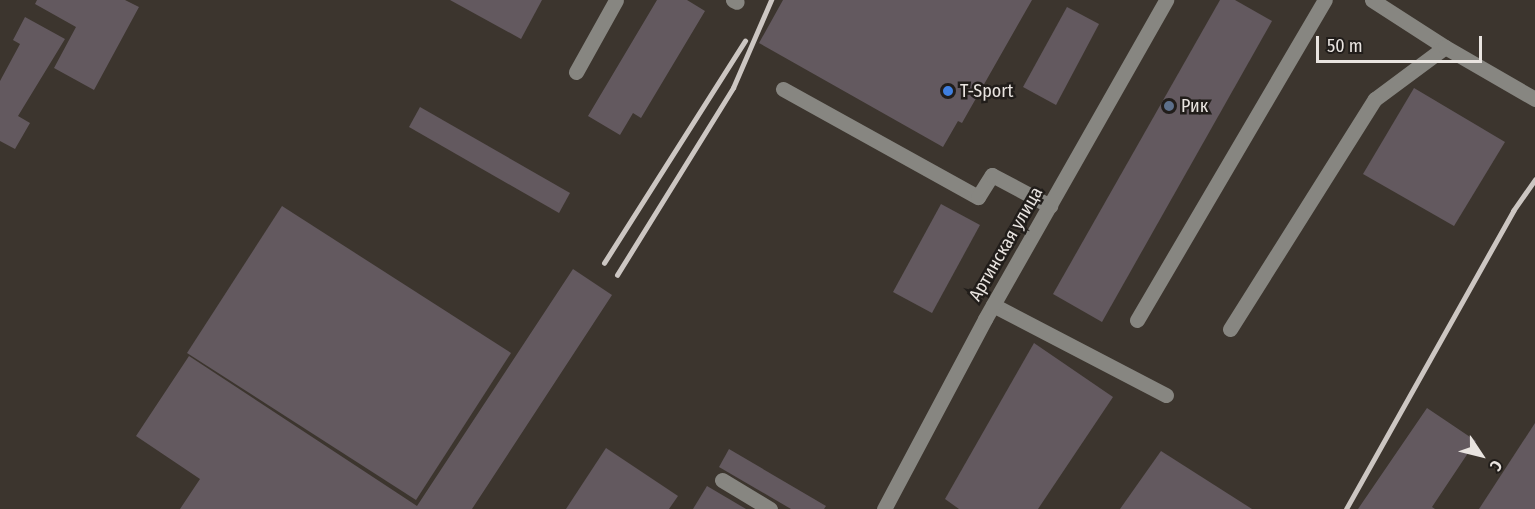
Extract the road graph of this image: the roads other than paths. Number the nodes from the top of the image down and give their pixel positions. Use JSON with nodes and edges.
{"nodes":[{"id":1,"x":615,"y":0,"type":"edge"},
{"id":2,"x":1166,"y":0,"type":"edge"},
{"id":3,"x":1325,"y":0,"type":"edge"},
{"id":4,"x":1372,"y":0,"type":"edge"},
{"id":5,"x":1446,"y":47,"type":"junction"},
{"id":6,"x":576,"y":72,"type":"dead end"},
{"id":7,"x":783,"y":88,"type":"dead end"},
{"id":8,"x":1535,"y":99,"type":"edge"},
{"id":9,"x":1050,"y":206,"type":"junction"},
{"id":10,"x":993,"y":305,"type":"junction"},
{"id":11,"x":1137,"y":320,"type":"dead end"},
{"id":12,"x":1230,"y":329,"type":"dead end"},
{"id":13,"x":1166,"y":395,"type":"dead end"},
{"id":14,"x":722,"y":480,"type":"dead end"},
{"id":15,"x":770,"y":509,"type":"edge"},
{"id":16,"x":884,"y":509,"type":"edge"}],
"edges":[{"from":1,"to":6,"type":"street"},
{"from":2,"to":9,"type":"street","name":"Артинская улица"},
{"from":3,"to":11,"type":"street"},
{"from":4,"to":5,"type":"street"},
{"from":5,"to":8,"type":"street"},
{"from":5,"to":12,"type":"street"},
{"from":7,"to":9,"type":"street"},
{"from":9,"to":10,"type":"street","name":"Артинская улица"},
{"from":10,"to":13,"type":"street"},
{"from":10,"to":16,"type":"street","name":"Артинская улица"},
{"from":14,"to":15,"type":"street"}]}
